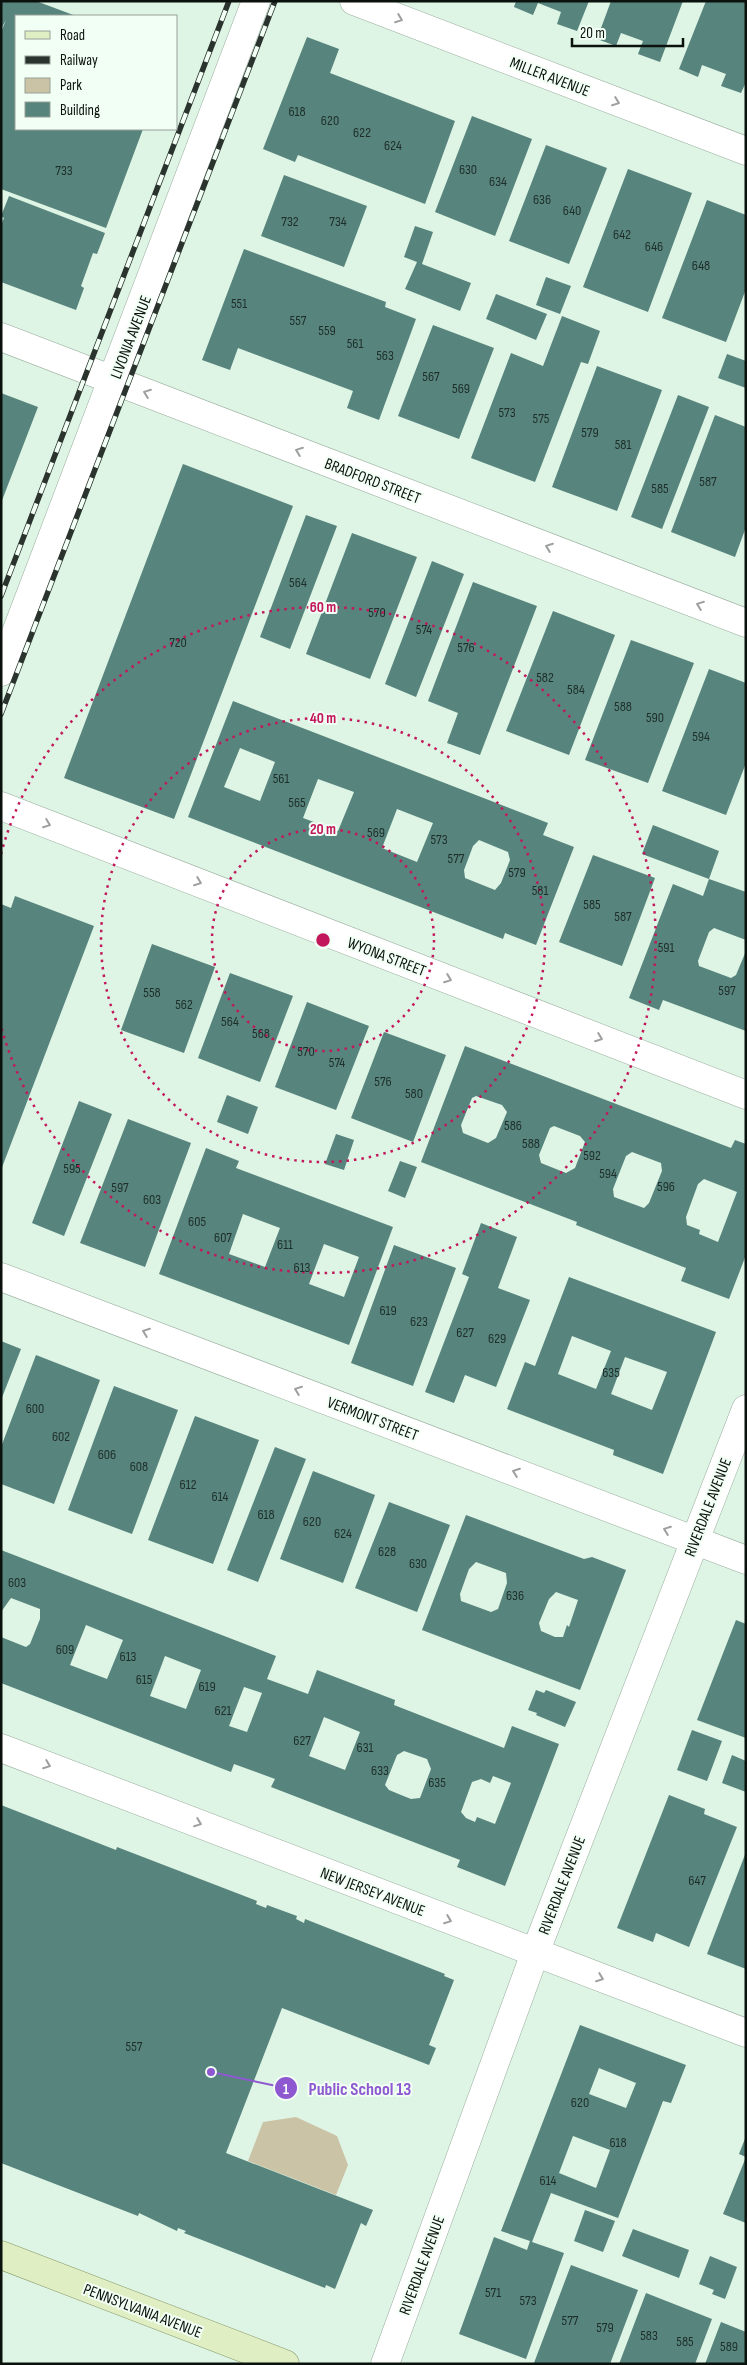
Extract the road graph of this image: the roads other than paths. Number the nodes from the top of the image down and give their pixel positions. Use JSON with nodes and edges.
{"nodes":[{"id":1,"x":256,"y":1,"type":"edge"},
{"id":2,"x":354,"y":1,"type":"edge"},
{"id":3,"x":746,"y":151,"type":"edge"},
{"id":4,"x":1,"y":337,"type":"edge"},
{"id":5,"x":114,"y":380,"type":"junction"},
{"id":6,"x":746,"y":623,"type":"edge"},
{"id":7,"x":1,"y":672,"type":"edge"},
{"id":8,"x":1,"y":806,"type":"edge"},
{"id":9,"x":746,"y":1095,"type":"edge"},
{"id":10,"x":1,"y":1276,"type":"edge"},
{"id":11,"x":746,"y":1409,"type":"edge"},
{"id":12,"x":694,"y":1540,"type":"junction"},
{"id":13,"x":746,"y":1560,"type":"edge"},
{"id":14,"x":1,"y":1748,"type":"edge"},
{"id":15,"x":535,"y":1953,"type":"junction"},
{"id":16,"x":746,"y":2033,"type":"edge"},
{"id":17,"x":1,"y":2255,"type":"edge"},
{"id":18,"x":285,"y":2364,"type":"edge"},
{"id":19,"x":385,"y":2364,"type":"edge"}],
"edges":[{"from":1,"to":5,"type":"street","name":"LIVONIA AVENUE"},
{"from":2,"to":3,"type":"street","name":"MILLER AVENUE","one_way":true},
{"from":4,"to":5,"type":"street","name":"BRADFORD STREET"},
{"from":6,"to":5,"type":"street","name":"BRADFORD STREET","one_way":true},
{"from":5,"to":7,"type":"street","name":"LIVONIA AVENUE"},
{"from":8,"to":9,"type":"street","name":"WYONA STREET","one_way":true},
{"from":12,"to":10,"type":"street","name":"VERMONT STREET","one_way":true},
{"from":11,"to":12,"type":"street","name":"RIVERDALE AVENUE"},
{"from":12,"to":13,"type":"street","name":"VERMONT STREET"},
{"from":12,"to":15,"type":"street","name":"RIVERDALE AVENUE"},
{"from":14,"to":15,"type":"street","name":"NEW JERSEY AVENUE","one_way":true},
{"from":15,"to":16,"type":"street","name":"NEW JERSEY AVENUE","one_way":true},
{"from":15,"to":19,"type":"street","name":"RIVERDALE AVENUE"},
{"from":17,"to":18,"type":"main road","name":"PENNSYLVANIA AVENUE"}]}
